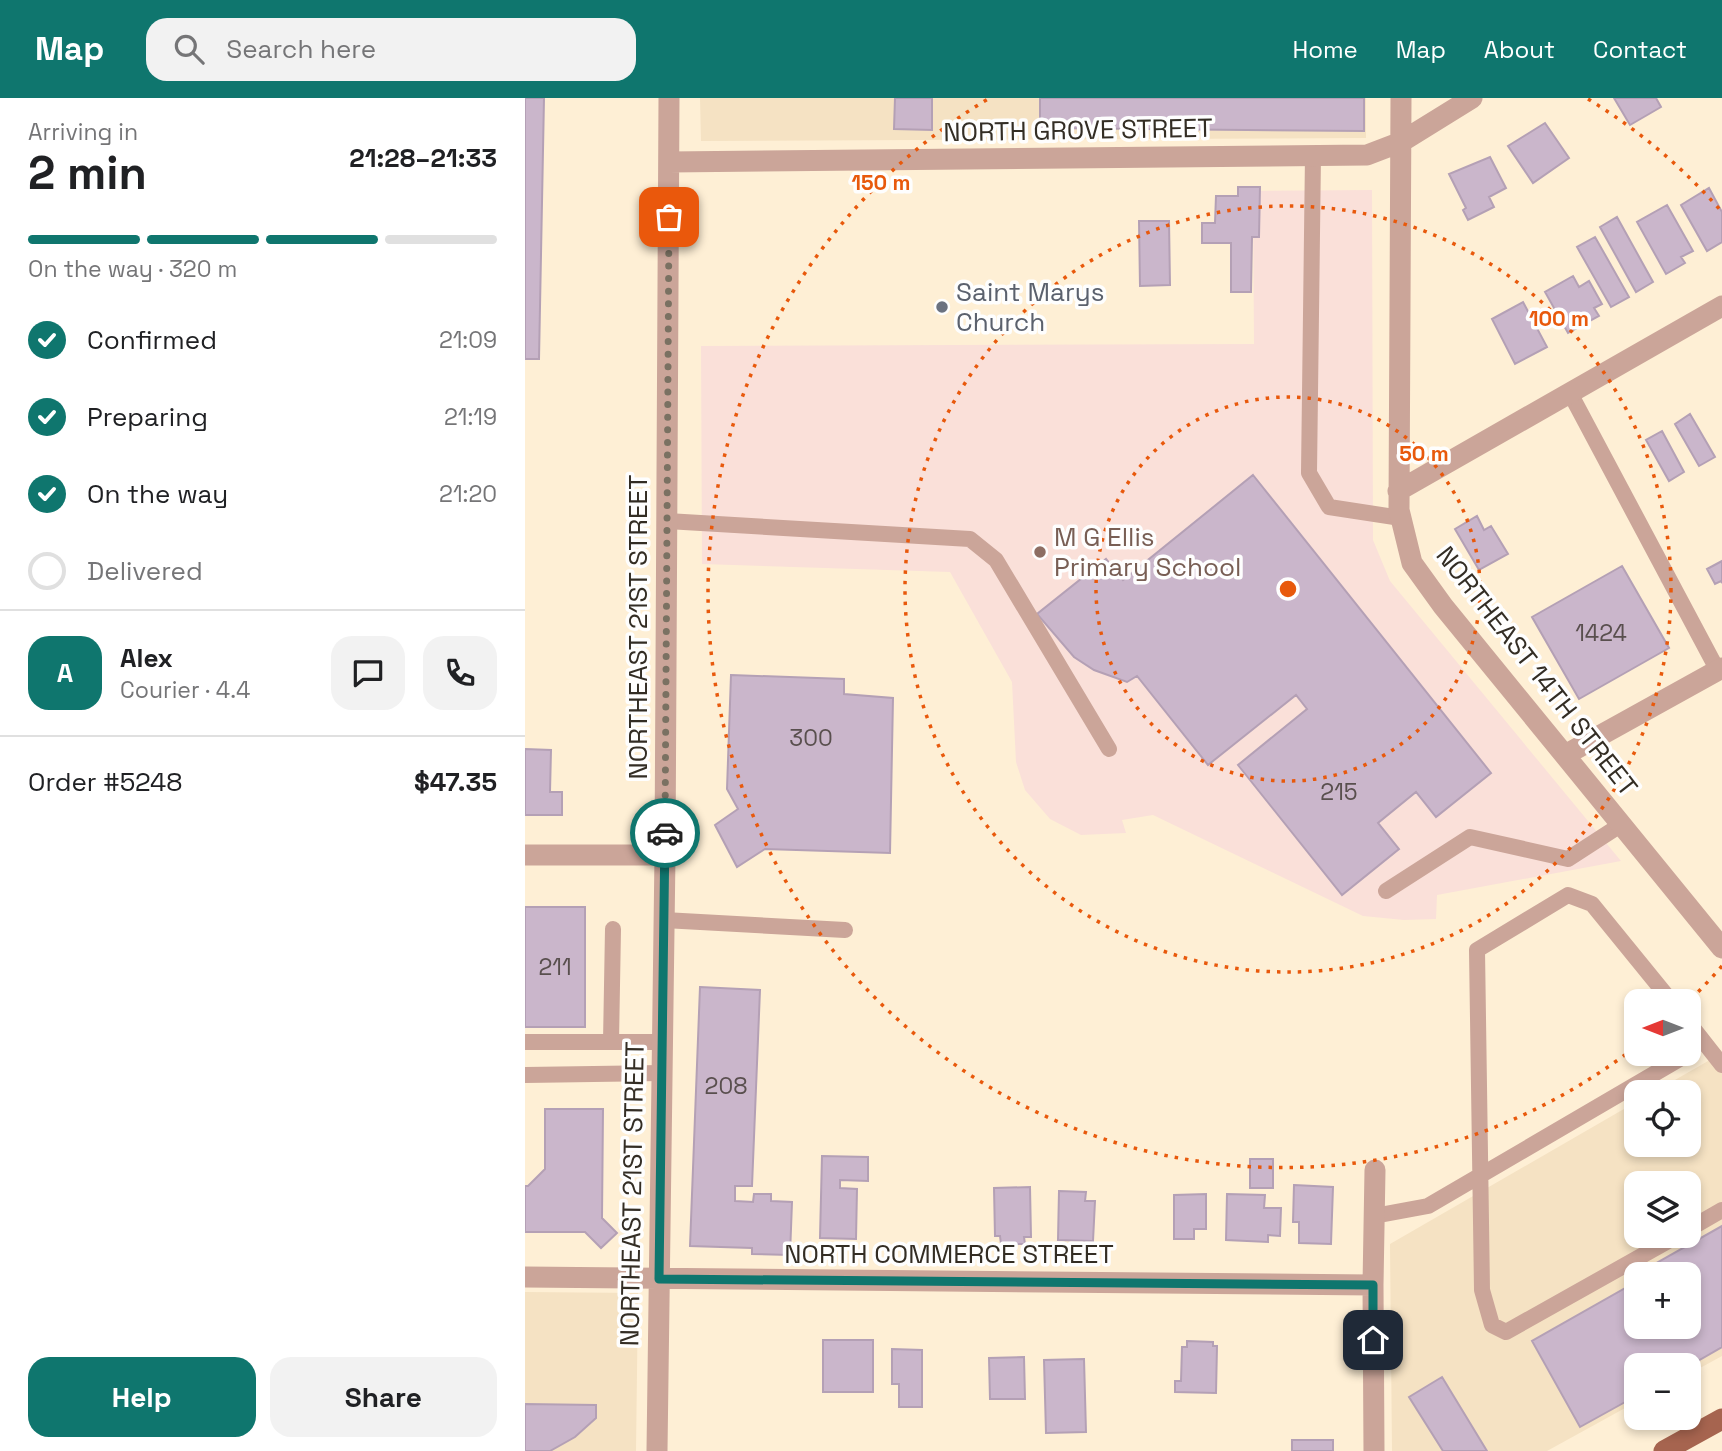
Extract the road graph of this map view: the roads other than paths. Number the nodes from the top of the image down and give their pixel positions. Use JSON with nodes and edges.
{"nodes":[{"id":1,"x":669,"y":98,"type":"edge"},
{"id":2,"x":1401,"y":98,"type":"edge"},
{"id":3,"x":1472,"y":98,"type":"edge"},
{"id":4,"x":1401,"y":142,"type":"junction"},
{"id":5,"x":1313,"y":155,"type":"junction"},
{"id":6,"x":669,"y":162,"type":"junction"},
{"id":7,"x":1722,"y":306,"type":"edge"},
{"id":8,"x":1570,"y":393,"type":"junction"},
{"id":9,"x":1398,"y":491,"type":"junction"},
{"id":10,"x":1401,"y":518,"type":"junction"},
{"id":11,"x":667,"y":521,"type":"junction"},
{"id":12,"x":1720,"y":670,"type":"edge"},
{"id":13,"x":1109,"y":749,"type":"dead end"},
{"id":14,"x":1565,"y":755,"type":"junction"},
{"id":15,"x":1622,"y":824,"type":"junction"},
{"id":16,"x":525,"y":855,"type":"edge"},
{"id":17,"x":665,"y":855,"type":"junction"},
{"id":18,"x":1386,"y":891,"type":"dead end"},
{"id":19,"x":664,"y":920,"type":"junction"},
{"id":20,"x":613,"y":929,"type":"dead end"},
{"id":21,"x":845,"y":930,"type":"dead end"},
{"id":22,"x":1722,"y":948,"type":"edge"},
{"id":23,"x":1661,"y":989,"type":"edge"},
{"id":24,"x":1701,"y":1037,"type":"edge"},
{"id":25,"x":525,"y":1042,"type":"edge"},
{"id":26,"x":611,"y":1042,"type":"junction"},
{"id":27,"x":663,"y":1042,"type":"junction"},
{"id":28,"x":1706,"y":1043,"type":"junction"},
{"id":29,"x":1701,"y":1046,"type":"edge"},
{"id":30,"x":1722,"y":1065,"type":"edge"},
{"id":31,"x":1667,"y":1066,"type":"edge"},
{"id":32,"x":662,"y":1073,"type":"junction"},
{"id":33,"x":525,"y":1076,"type":"edge"},
{"id":34,"x":1375,"y":1170,"type":"dead end"},
{"id":35,"x":1479,"y":1176,"type":"junction"},
{"id":36,"x":1722,"y":1210,"type":"edge"},
{"id":37,"x":1374,"y":1216,"type":"junction"},
{"id":38,"x":1701,"y":1222,"type":"edge"},
{"id":39,"x":1656,"y":1248,"type":"edge"},
{"id":40,"x":525,"y":1277,"type":"edge"},
{"id":41,"x":659,"y":1279,"type":"junction"},
{"id":42,"x":1373,"y":1285,"type":"junction"},
{"id":43,"x":1721,"y":1423,"type":"edge"},
{"id":44,"x":657,"y":1451,"type":"edge"},
{"id":45,"x":1374,"y":1451,"type":"edge"},
{"id":46,"x":1664,"y":1451,"type":"edge"}],
"edges":[{"from":1,"to":6,"type":"street","name":"NORTHEAST 21ST STREET"},
{"from":2,"to":4,"type":"street","name":"NORTHEAST 14TH STREET"},
{"from":3,"to":4,"type":"street","name":"NORTH GROVE STREET"},
{"from":4,"to":5,"type":"street","name":"NORTH GROVE STREET"},
{"from":4,"to":9,"type":"street","name":"NORTHEAST 14TH STREET"},
{"from":5,"to":6,"type":"street","name":"NORTH GROVE STREET"},
{"from":5,"to":10,"type":"lane"},
{"from":6,"to":11,"type":"street","name":"NORTHEAST 21ST STREET"},
{"from":7,"to":8,"type":"street"},
{"from":8,"to":9,"type":"street"},
{"from":8,"to":12,"type":"lane"},
{"from":9,"to":10,"type":"street","name":"NORTHEAST 14TH STREET"},
{"from":10,"to":14,"type":"street","name":"NORTHEAST 14TH STREET"},
{"from":11,"to":13,"type":"lane"},
{"from":11,"to":17,"type":"street","name":"NORTHEAST 21ST STREET"},
{"from":12,"to":14,"type":"street"},
{"from":14,"to":15,"type":"street","name":"NORTHEAST 14TH STREET"},
{"from":15,"to":18,"type":"lane"},
{"from":15,"to":22,"type":"street","name":"NORTHEAST 14TH STREET"},
{"from":16,"to":17,"type":"street"},
{"from":17,"to":19,"type":"street","name":"NORTHEAST 21ST STREET"},
{"from":19,"to":21,"type":"lane"},
{"from":19,"to":27,"type":"street","name":"NORTHEAST 21ST STREET"},
{"from":20,"to":26,"type":"lane"},
{"from":23,"to":35,"type":"lane"},
{"from":24,"to":28,"type":"lane"},
{"from":25,"to":26,"type":"lane"},
{"from":26,"to":27,"type":"lane"},
{"from":27,"to":32,"type":"street","name":"NORTHEAST 21ST STREET"},
{"from":28,"to":29,"type":"lane"},
{"from":28,"to":30,"type":"lane"},
{"from":31,"to":35,"type":"lane"},
{"from":32,"to":33,"type":"lane"},
{"from":32,"to":41,"type":"street","name":"NORTHEAST 21ST STREET"},
{"from":34,"to":37,"type":"street"},
{"from":35,"to":37,"type":"lane"},
{"from":35,"to":39,"type":"lane"},
{"from":36,"to":38,"type":"lane"},
{"from":37,"to":42,"type":"street"},
{"from":40,"to":41,"type":"street","name":"NORTH COMMERCE STREET"},
{"from":41,"to":42,"type":"street","name":"NORTH COMMERCE STREET"},
{"from":41,"to":44,"type":"street","name":"NORTHEAST 21ST STREET"},
{"from":42,"to":45,"type":"street"},
{"from":43,"to":46,"type":"main road"}]}
